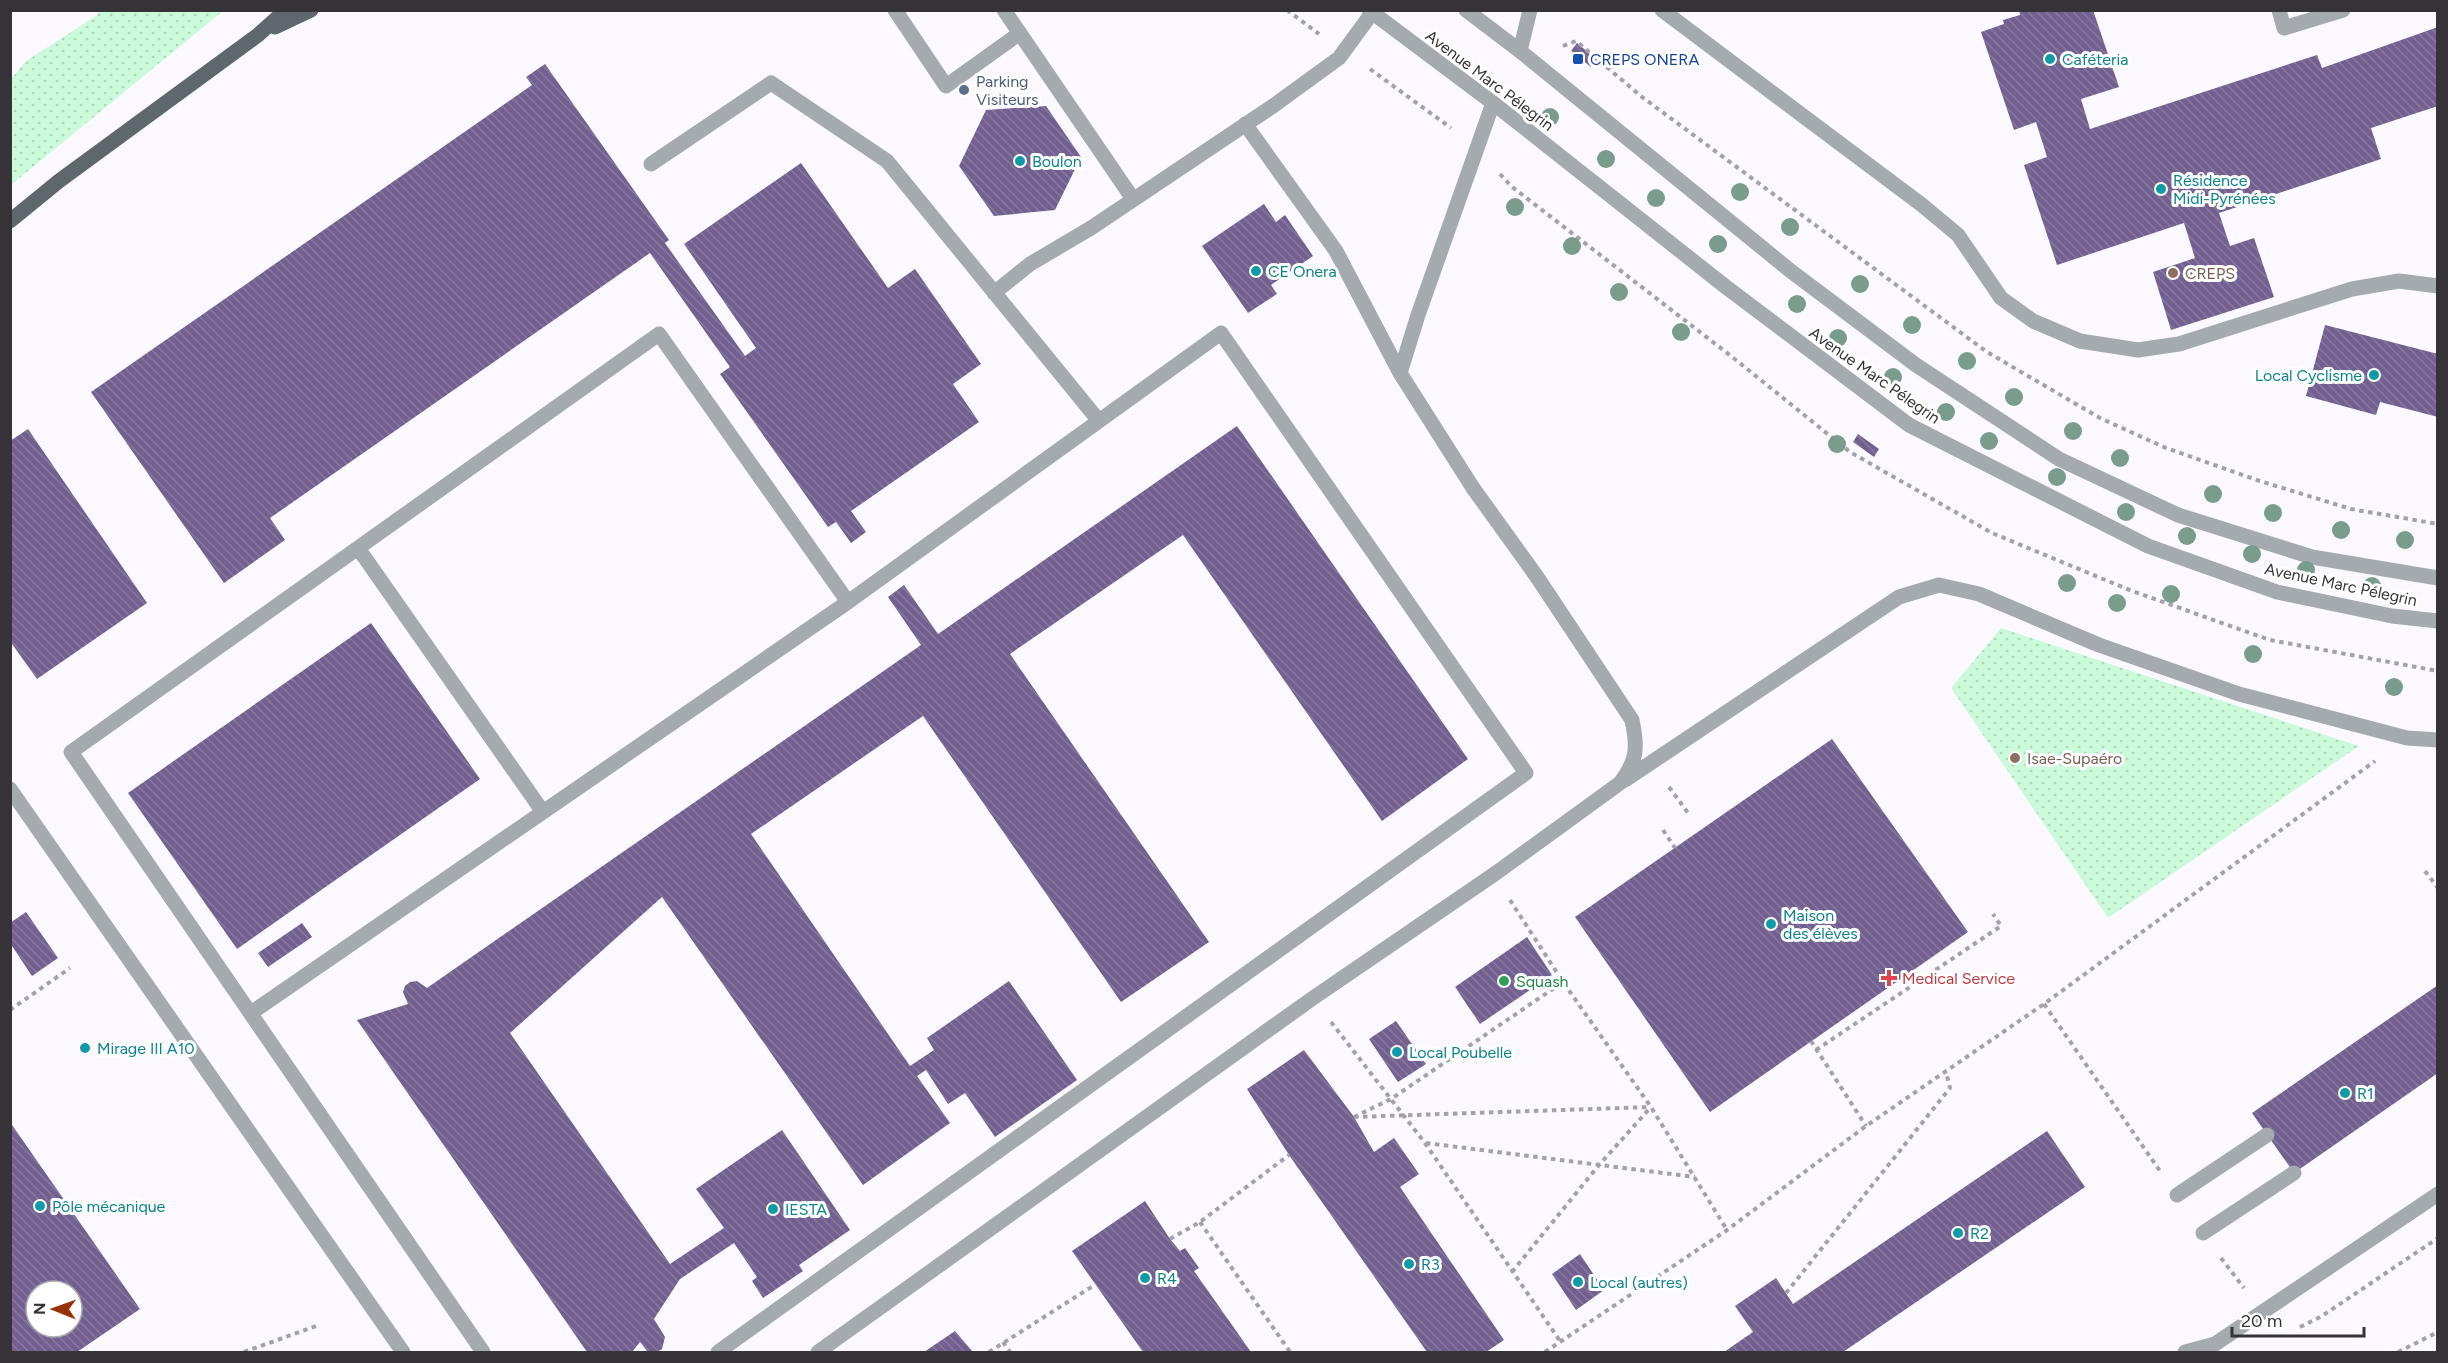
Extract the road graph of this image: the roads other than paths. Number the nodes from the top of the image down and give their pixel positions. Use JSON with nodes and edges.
{"nodes":[{"id":1,"x":285,"y":10,"type":"edge"},
{"id":2,"x":310,"y":10,"type":"edge"},
{"id":3,"x":895,"y":10,"type":"edge"},
{"id":4,"x":1004,"y":10,"type":"edge"},
{"id":5,"x":1466,"y":10,"type":"edge"},
{"id":6,"x":1530,"y":10,"type":"edge"},
{"id":7,"x":1662,"y":10,"type":"edge"},
{"id":8,"x":2279,"y":10,"type":"edge"},
{"id":9,"x":2343,"y":10,"type":"edge"},
{"id":10,"x":1371,"y":12,"type":"edge"},
{"id":11,"x":1020,"y":33,"type":"junction"},
{"id":12,"x":258,"y":34,"type":"junction"},
{"id":13,"x":1520,"y":51,"type":"junction"},
{"id":14,"x":1493,"y":104,"type":"junction"},
{"id":15,"x":1245,"y":124,"type":"junction"},
{"id":16,"x":651,"y":164,"type":"dead end"},
{"id":17,"x":1132,"y":199,"type":"junction"},
{"id":18,"x":10,"y":221,"type":"edge"},
{"id":19,"x":2438,"y":286,"type":"edge"},
{"id":20,"x":994,"y":293,"type":"junction"},
{"id":21,"x":1400,"y":373,"type":"junction"},
{"id":22,"x":1099,"y":421,"type":"junction"},
{"id":23,"x":358,"y":548,"type":"junction"},
{"id":24,"x":2438,"y":578,"type":"edge"},
{"id":25,"x":848,"y":602,"type":"junction"},
{"id":26,"x":2438,"y":621,"type":"edge"},
{"id":27,"x":2438,"y":740,"type":"edge"},
{"id":28,"x":1620,"y":783,"type":"junction"},
{"id":29,"x":10,"y":789,"type":"edge"},
{"id":30,"x":543,"y":812,"type":"junction"},
{"id":31,"x":251,"y":1013,"type":"junction"},
{"id":32,"x":2267,"y":1136,"type":"dead end"},
{"id":33,"x":2294,"y":1173,"type":"dead end"},
{"id":34,"x":2438,"y":1194,"type":"edge"},
{"id":35,"x":2177,"y":1195,"type":"road end"},
{"id":36,"x":2203,"y":1233,"type":"road end"},
{"id":37,"x":403,"y":1353,"type":"edge"},
{"id":38,"x":483,"y":1353,"type":"edge"},
{"id":39,"x":718,"y":1353,"type":"edge"},
{"id":40,"x":818,"y":1353,"type":"edge"},
{"id":41,"x":2185,"y":1353,"type":"edge"}],
"edges":[{"from":1,"to":12,"type":"main road"},
{"from":2,"to":12,"type":"main road"},
{"from":3,"to":11,"type":"street"},
{"from":4,"to":11,"type":"street"},
{"from":5,"to":13,"type":"street","name":"Avenue Marc Pélegrin"},
{"from":6,"to":13,"type":"street"},
{"from":7,"to":19,"type":"street"},
{"from":8,"to":9,"type":"street"},
{"from":10,"to":14,"type":"street","name":"Avenue Marc Pélegrin"},
{"from":10,"to":15,"type":"street"},
{"from":11,"to":17,"type":"street"},
{"from":12,"to":18,"type":"main road"},
{"from":13,"to":24,"type":"street","name":"Avenue Marc Pélegrin"},
{"from":14,"to":21,"type":"street"},
{"from":14,"to":26,"type":"street","name":"Avenue Marc Pélegrin"},
{"from":15,"to":17,"type":"street"},
{"from":15,"to":21,"type":"street"},
{"from":16,"to":20,"type":"street"},
{"from":17,"to":20,"type":"street"},
{"from":20,"to":22,"type":"street"},
{"from":21,"to":28,"type":"street"},
{"from":22,"to":25,"type":"street"},
{"from":22,"to":39,"type":"street"},
{"from":23,"to":25,"type":"street"},
{"from":23,"to":30,"type":"street"},
{"from":23,"to":31,"type":"street"},
{"from":25,"to":30,"type":"street"},
{"from":27,"to":28,"type":"street"},
{"from":28,"to":40,"type":"street"},
{"from":29,"to":37,"type":"street"},
{"from":30,"to":31,"type":"street"},
{"from":31,"to":38,"type":"street"},
{"from":32,"to":35,"type":"street"},
{"from":33,"to":36,"type":"street"},
{"from":34,"to":41,"type":"street"}]}
